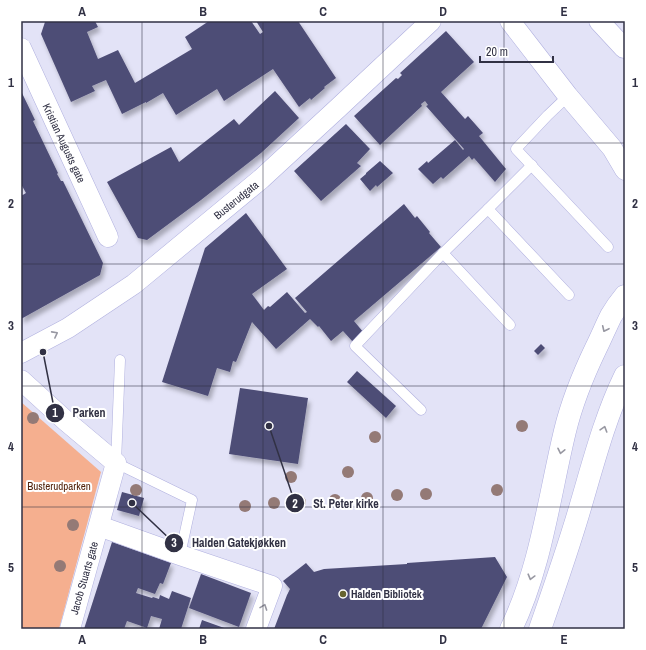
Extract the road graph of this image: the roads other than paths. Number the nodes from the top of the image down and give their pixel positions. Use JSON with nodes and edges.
{"nodes":[{"id":1,"x":430,"y":21,"type":"edge"},
{"id":2,"x":510,"y":21,"type":"edge"},
{"id":3,"x":599,"y":21,"type":"edge"},
{"id":4,"x":625,"y":46,"type":"edge"},
{"id":5,"x":21,"y":48,"type":"edge"},
{"id":6,"x":568,"y":96,"type":"junction"},
{"id":7,"x":619,"y":152,"type":"edge"},
{"id":8,"x":532,"y":165,"type":"junction"},
{"id":9,"x":625,"y":170,"type":"edge"},
{"id":10,"x":488,"y":209,"type":"junction"},
{"id":11,"x":108,"y":237,"type":"dead end"},
{"id":12,"x":608,"y":247,"type":"dead end"},
{"id":13,"x":443,"y":253,"type":"junction"},
{"id":14,"x":569,"y":295,"type":"dead end"},
{"id":15,"x":625,"y":296,"type":"edge"},
{"id":16,"x":510,"y":325,"type":"dead end"},
{"id":17,"x":21,"y":352,"type":"edge"},
{"id":18,"x":120,"y":360,"type":"dead end"},
{"id":19,"x":625,"y":376,"type":"edge"},
{"id":20,"x":21,"y":380,"type":"edge"},
{"id":21,"x":421,"y":410,"type":"dead end"},
{"id":22,"x":116,"y":463,"type":"junction"},
{"id":23,"x":99,"y":526,"type":"junction"},
{"id":24,"x":180,"y":555,"type":"junction"},
{"id":25,"x":70,"y":629,"type":"edge"},
{"id":26,"x":256,"y":629,"type":"edge"},
{"id":27,"x":511,"y":629,"type":"edge"},
{"id":28,"x":540,"y":629,"type":"edge"}],
"edges":[{"from":17,"to":1,"type":"street","name":"Busterudgata","one_way":true},
{"from":2,"to":6,"type":"street"},
{"from":3,"to":4,"type":"street"},
{"from":5,"to":11,"type":"street","name":"Kristian Augusts gate"},
{"from":6,"to":7,"type":"street"},
{"from":6,"to":8,"type":"lane"},
{"from":7,"to":9,"type":"street"},
{"from":8,"to":10,"type":"lane"},
{"from":8,"to":12,"type":"lane"},
{"from":10,"to":13,"type":"lane"},
{"from":10,"to":14,"type":"lane"},
{"from":13,"to":16,"type":"lane"},
{"from":13,"to":21,"type":"lane"},
{"from":15,"to":27,"type":"main road","one_way":true},
{"from":18,"to":22,"type":"lane"},
{"from":28,"to":19,"type":"main road","one_way":true},
{"from":20,"to":22,"type":"street"},
{"from":22,"to":23,"type":"street","name":"Jacob Stuarts gate"},
{"from":22,"to":24,"type":"lane"},
{"from":23,"to":24,"type":"street"},
{"from":23,"to":25,"type":"street","name":"Jacob Stuarts gate"},
{"from":26,"to":24,"type":"street","one_way":true}]}
